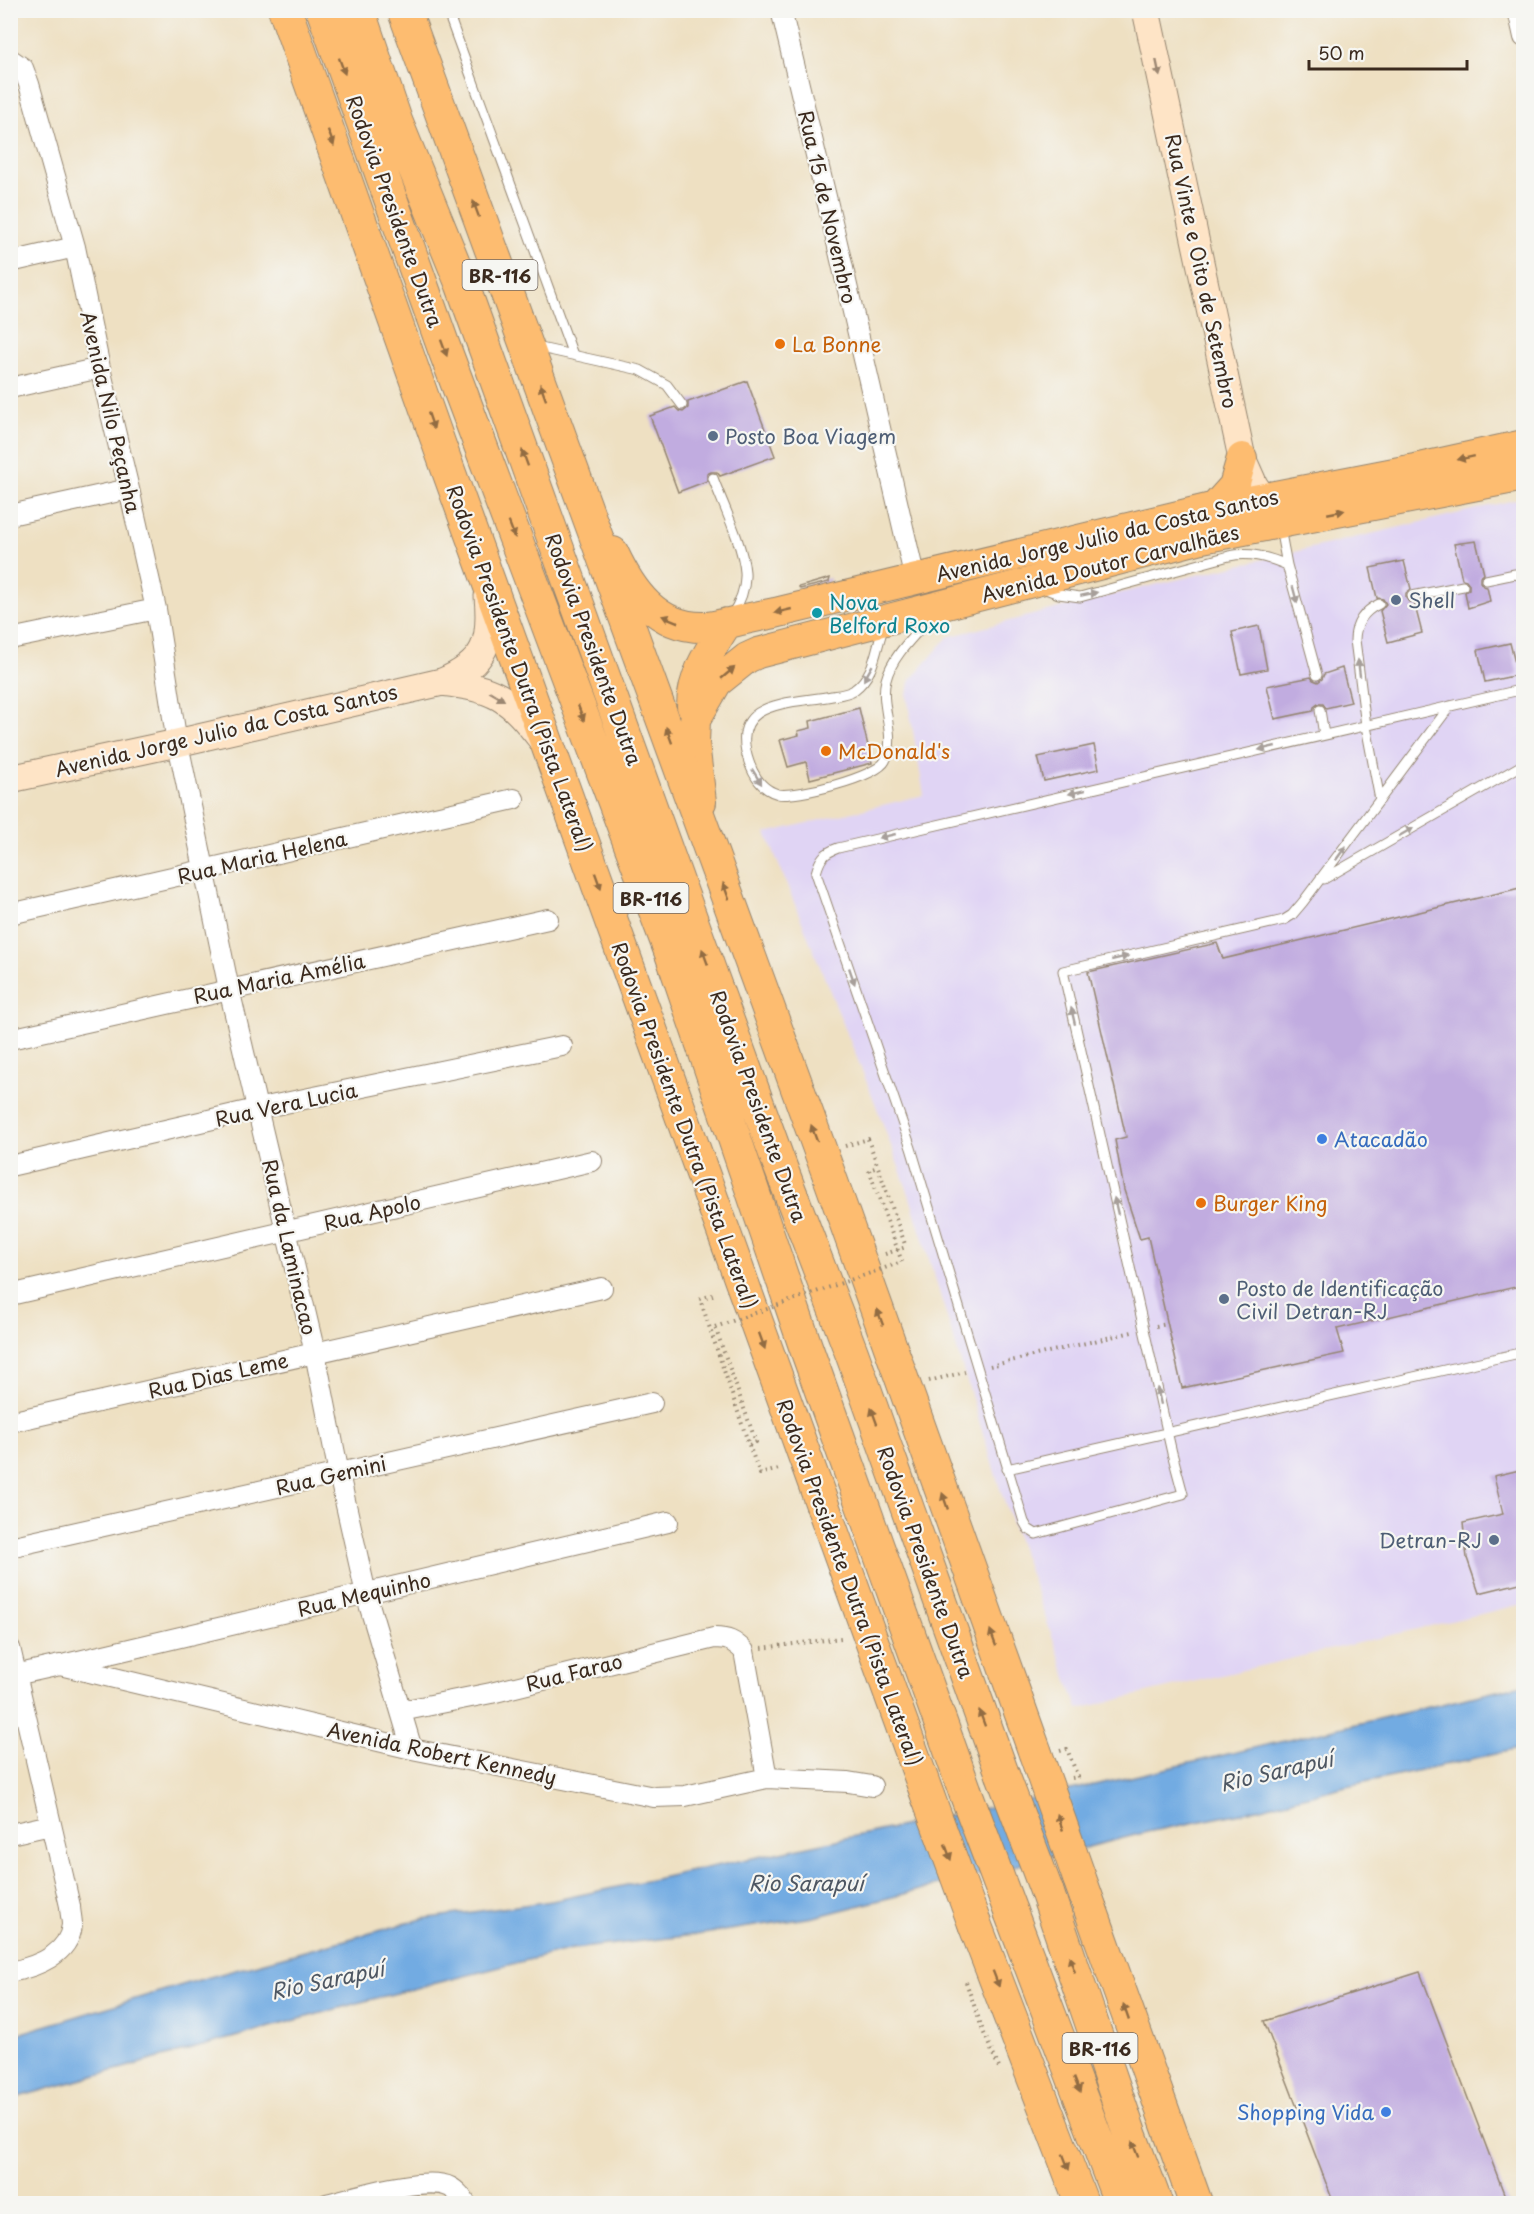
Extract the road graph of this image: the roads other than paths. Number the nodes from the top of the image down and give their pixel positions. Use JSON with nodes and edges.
{"nodes":[{"id":1,"x":285,"y":10,"type":"edge"},
{"id":2,"x":323,"y":10,"type":"edge"},
{"id":3,"x":358,"y":10,"type":"edge"},
{"id":4,"x":404,"y":10,"type":"edge"},
{"id":5,"x":447,"y":10,"type":"edge"},
{"id":6,"x":781,"y":10,"type":"edge"},
{"id":7,"x":1146,"y":10,"type":"edge"},
{"id":8,"x":1518,"y":10,"type":"edge"},
{"id":9,"x":1524,"y":37,"type":"edge"},
{"id":10,"x":10,"y":59,"type":"edge"},
{"id":11,"x":75,"y":247,"type":"junction"},
{"id":12,"x":10,"y":262,"type":"edge"},
{"id":13,"x":526,"y":345,"type":"junction"},
{"id":14,"x":573,"y":355,"type":"junction"},
{"id":15,"x":100,"y":368,"type":"junction"},
{"id":16,"x":10,"y":388,"type":"edge"},
{"id":17,"x":682,"y":405,"type":"dead end"},
{"id":18,"x":1524,"y":445,"type":"edge"},
{"id":19,"x":1242,"y":458,"type":"junction"},
{"id":20,"x":1524,"y":476,"type":"edge"},
{"id":21,"x":713,"y":478,"type":"dead end"},
{"id":22,"x":578,"y":486,"type":"junction"},
{"id":23,"x":129,"y":489,"type":"junction"},
{"id":24,"x":1215,"y":507,"type":"junction"},
{"id":25,"x":1271,"y":511,"type":"junction"},
{"id":26,"x":10,"y":515,"type":"edge"},
{"id":27,"x":1287,"y":565,"type":"junction"},
{"id":28,"x":486,"y":572,"type":"junction"},
{"id":29,"x":1524,"y":577,"type":"edge"},
{"id":30,"x":915,"y":579,"type":"junction"},
{"id":31,"x":1486,"y":580,"type":"dead end"},
{"id":32,"x":1033,"y":583,"type":"junction"},
{"id":33,"x":1463,"y":586,"type":"dead end"},
{"id":34,"x":1413,"y":596,"type":"dead end"},
{"id":35,"x":1379,"y":604,"type":"dead end"},
{"id":36,"x":941,"y":605,"type":"junction"},
{"id":37,"x":156,"y":609,"type":"junction"},
{"id":38,"x":887,"y":618,"type":"junction"},
{"id":39,"x":727,"y":623,"type":"junction"},
{"id":40,"x":10,"y":639,"type":"edge"},
{"id":41,"x":1317,"y":675,"type":"dead end"},
{"id":42,"x":442,"y":682,"type":"junction"},
{"id":43,"x":1524,"y":689,"type":"edge"},
{"id":44,"x":1450,"y":706,"type":"junction"},
{"id":45,"x":1320,"y":710,"type":"dead end"},
{"id":46,"x":695,"y":720,"type":"junction"},
{"id":47,"x":1366,"y":726,"type":"junction"},
{"id":48,"x":1324,"y":735,"type":"junction"},
{"id":49,"x":177,"y":743,"type":"junction"},
{"id":50,"x":551,"y":751,"type":"junction"},
{"id":51,"x":1524,"y":764,"type":"edge"},
{"id":52,"x":10,"y":778,"type":"edge"},
{"id":53,"x":514,"y":799,"type":"dead end"},
{"id":54,"x":1380,"y":800,"type":"junction"},
{"id":55,"x":704,"y":830,"type":"junction"},
{"id":56,"x":205,"y":870,"type":"junction"},
{"id":57,"x":1319,"y":882,"type":"junction"},
{"id":58,"x":10,"y":914,"type":"edge"},
{"id":59,"x":548,"y":920,"type":"dead end"},
{"id":60,"x":229,"y":989,"type":"junction"},
{"id":61,"x":10,"y":1038,"type":"edge"},
{"id":62,"x":562,"y":1046,"type":"dead end"},
{"id":63,"x":256,"y":1109,"type":"junction"},
{"id":64,"x":592,"y":1161,"type":"dead end"},
{"id":65,"x":10,"y":1166,"type":"edge"},
{"id":66,"x":287,"y":1232,"type":"junction"},
{"id":67,"x":602,"y":1288,"type":"dead end"},
{"id":68,"x":10,"y":1295,"type":"edge"},
{"id":69,"x":1524,"y":1352,"type":"edge"},
{"id":70,"x":315,"y":1353,"type":"junction"},
{"id":71,"x":652,"y":1403,"type":"dead end"},
{"id":72,"x":10,"y":1422,"type":"edge"},
{"id":73,"x":1167,"y":1433,"type":"junction"},
{"id":74,"x":1007,"y":1469,"type":"junction"},
{"id":75,"x":339,"y":1474,"type":"junction"},
{"id":76,"x":668,"y":1522,"type":"dead end"},
{"id":77,"x":10,"y":1547,"type":"edge"},
{"id":78,"x":366,"y":1594,"type":"junction"},
{"id":79,"x":10,"y":1648,"type":"edge"},
{"id":80,"x":60,"y":1665,"type":"junction"},
{"id":81,"x":15,"y":1675,"type":"junction"},
{"id":82,"x":16,"y":1698,"type":"edge"},
{"id":83,"x":401,"y":1712,"type":"junction"},
{"id":84,"x":412,"y":1749,"type":"junction"},
{"id":85,"x":767,"y":1778,"type":"junction"},
{"id":86,"x":872,"y":1786,"type":"dead end"},
{"id":87,"x":51,"y":1825,"type":"junction"},
{"id":88,"x":10,"y":1834,"type":"edge"},
{"id":89,"x":10,"y":1972,"type":"edge"},
{"id":90,"x":327,"y":2204,"type":"edge"},
{"id":91,"x":466,"y":2204,"type":"edge"},
{"id":92,"x":1082,"y":2204,"type":"edge"},
{"id":93,"x":1121,"y":2204,"type":"edge"},
{"id":94,"x":1156,"y":2204,"type":"edge"},
{"id":95,"x":1196,"y":2204,"type":"edge"}],
"edges":[{"from":1,"to":28,"type":"highway","name":"Rodovia Presidente Dutra (Pista Lateral)","number":"BR-116","one_way":true},
{"from":2,"to":93,"type":"highway","name":"Rodovia Presidente Dutra","number":"BR-116","one_way":true,"bridge":true},
{"from":94,"to":3,"type":"highway","name":"Rodovia Presidente Dutra","number":"BR-116","one_way":true,"bridge":true},
{"from":13,"to":4,"type":"highway","number":"BR-116","one_way":true},
{"from":5,"to":14,"type":"lane"},
{"from":6,"to":30,"type":"street","name":"Rua 15 de Novembro"},
{"from":7,"to":19,"type":"main road","name":"Rua Vinte e Oito de Setembro","one_way":true},
{"from":8,"to":9,"type":"street"},
{"from":10,"to":11,"type":"street","name":"Avenida Nilo Peçanha"},
{"from":11,"to":12,"type":"street"},
{"from":11,"to":15,"type":"street","name":"Avenida Nilo Peçanha"},
{"from":13,"to":14,"type":"lane"},
{"from":22,"to":13,"type":"highway","number":"BR-116","one_way":true},
{"from":14,"to":17,"type":"lane"},
{"from":15,"to":16,"type":"street"},
{"from":15,"to":23,"type":"street","name":"Avenida Nilo Peçanha"},
{"from":18,"to":25,"type":"main road","name":"Avenida Jorge Julio da Costa Santos","one_way":true},
{"from":19,"to":24,"type":"main road"},
{"from":19,"to":25,"type":"main road","name":"Rua Vinte e Oito de Setembro"},
{"from":25,"to":20,"type":"main road","name":"Avenida Doutor Carvalhães","one_way":true},
{"from":21,"to":39,"type":"lane"},
{"from":39,"to":22,"type":"main road","one_way":true},
{"from":55,"to":22,"type":"highway","number":"BR-116","one_way":true},
{"from":23,"to":26,"type":"street"},
{"from":23,"to":37,"type":"street","name":"Avenida Nilo Peçanha"},
{"from":24,"to":25,"type":"main road","name":"Avenida Jorge Julio da Costa Santos"},
{"from":24,"to":30,"type":"main road","name":"Avenida Jorge Julio da Costa Santos"},
{"from":25,"to":27,"type":"lane"},
{"from":25,"to":32,"type":"main road","name":"Avenida Doutor Carvalhães"},
{"from":32,"to":27,"type":"lane","one_way":true},
{"from":27,"to":41,"type":"lane","one_way":true},
{"from":28,"to":42,"type":"main road"},
{"from":28,"to":50,"type":"highway","name":"Rodovia Presidente Dutra (Pista Lateral)","number":"BR-116"},
{"from":29,"to":31,"type":"lane"},
{"from":30,"to":39,"type":"main road","name":"Avenida Jorge Julio da Costa Santos","one_way":true},
{"from":32,"to":36,"type":"main road","name":"Avenida Doutor Carvalhães"},
{"from":33,"to":34,"type":"lane"},
{"from":47,"to":35,"type":"lane","one_way":true},
{"from":36,"to":38,"type":"main road","name":"Avenida Doutor Carvalhães"},
{"from":38,"to":36,"type":"lane","one_way":true},
{"from":37,"to":40,"type":"street"},
{"from":37,"to":49,"type":"street","name":"Avenida Nilo Peçanha"},
{"from":46,"to":38,"type":"main road","name":"Avenida Doutor Carvalhães","one_way":true},
{"from":39,"to":46,"type":"main road"},
{"from":42,"to":49,"type":"main road","name":"Avenida Jorge Julio da Costa Santos"},
{"from":42,"to":50,"type":"main road","one_way":true},
{"from":43,"to":44,"type":"lane"},
{"from":44,"to":47,"type":"lane"},
{"from":44,"to":54,"type":"lane"},
{"from":45,"to":48,"type":"lane"},
{"from":46,"to":55,"type":"main road","name":"Avenida Doutor Carvalhães"},
{"from":47,"to":48,"type":"lane"},
{"from":47,"to":54,"type":"lane"},
{"from":48,"to":74,"type":"lane","one_way":true},
{"from":49,"to":52,"type":"main road","name":"Avenida Jorge Julio da Costa Santos"},
{"from":49,"to":56,"type":"street","name":"Rua da Laminacao"},
{"from":50,"to":92,"type":"highway","name":"Rodovia Presidente Dutra (Pista Lateral)","number":"BR-116","one_way":true,"bridge":true},
{"from":57,"to":51,"type":"lane","one_way":true},
{"from":53,"to":56,"type":"street","name":"Rua Maria Helena"},
{"from":57,"to":54,"type":"lane","one_way":true},
{"from":95,"to":55,"type":"highway","number":"BR-116","one_way":true,"bridge":true},
{"from":56,"to":58,"type":"street","name":"Rua Maria Helena"},
{"from":56,"to":60,"type":"street","name":"Rua da Laminacao"},
{"from":73,"to":57,"type":"lane","one_way":true},
{"from":59,"to":60,"type":"street","name":"Rua Maria Amélia"},
{"from":60,"to":61,"type":"street","name":"Rua Maria Amélia"},
{"from":60,"to":63,"type":"street","name":"Rua da Laminacao"},
{"from":62,"to":63,"type":"street","name":"Rua Vera Lucia"},
{"from":63,"to":65,"type":"street","name":"Rua Vera Lucia"},
{"from":63,"to":66,"type":"street","name":"Rua da Laminacao"},
{"from":64,"to":66,"type":"street","name":"Rua Apolo"},
{"from":66,"to":68,"type":"street","name":"Rua Apolo"},
{"from":66,"to":70,"type":"street","name":"Rua da Laminacao"},
{"from":67,"to":70,"type":"street","name":"Rua Dias Leme"},
{"from":69,"to":73,"type":"lane"},
{"from":70,"to":72,"type":"street","name":"Rua Dias Leme"},
{"from":70,"to":75,"type":"street","name":"Rua da Laminacao"},
{"from":71,"to":75,"type":"street","name":"Rua Gemini"},
{"from":73,"to":74,"type":"lane"},
{"from":73,"to":74,"type":"lane"},
{"from":75,"to":77,"type":"street","name":"Rua Gemini"},
{"from":75,"to":78,"type":"street","name":"Rua da Laminacao"},
{"from":76,"to":78,"type":"street","name":"Rua Mequinho"},
{"from":78,"to":80,"type":"street","name":"Rua Mequinho"},
{"from":78,"to":83,"type":"street","name":"Rua da Laminacao"},
{"from":79,"to":81,"type":"street"},
{"from":80,"to":81,"type":"street","name":"Avenida Robert Kennedy"},
{"from":80,"to":84,"type":"street","name":"Avenida Robert Kennedy"},
{"from":81,"to":82,"type":"street"},
{"from":82,"to":87,"type":"street"},
{"from":83,"to":84,"type":"street","name":"Rua da Laminacao"},
{"from":83,"to":85,"type":"street","name":"Rua Farao"},
{"from":84,"to":85,"type":"street","name":"Avenida Robert Kennedy"},
{"from":85,"to":86,"type":"street","name":"Avenida Robert Kennedy"},
{"from":87,"to":88,"type":"street"},
{"from":87,"to":89,"type":"street"},
{"from":90,"to":91,"type":"street"}]}
